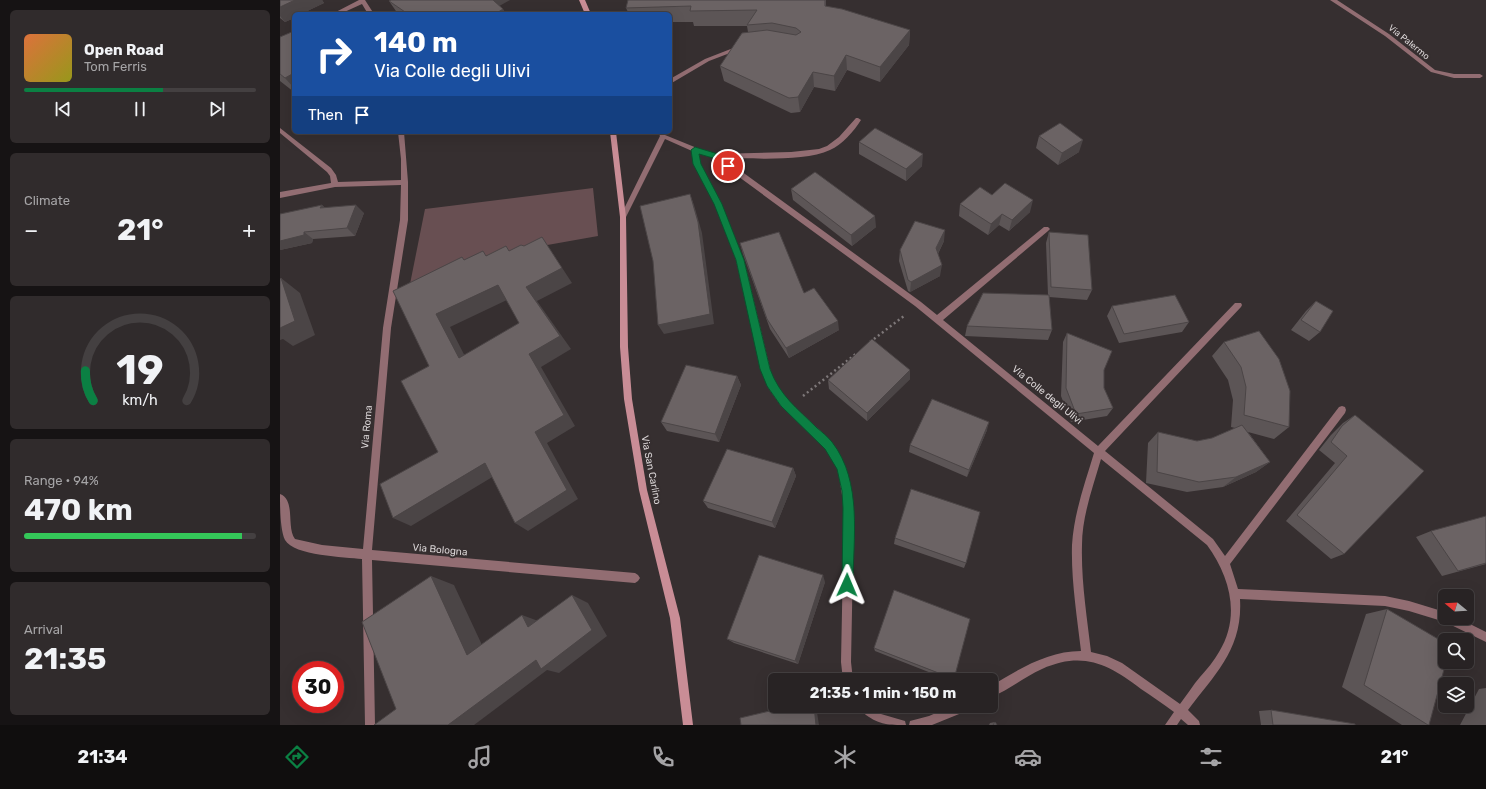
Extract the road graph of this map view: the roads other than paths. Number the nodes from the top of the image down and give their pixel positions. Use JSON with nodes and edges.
{"nodes":[{"id":1,"x":363,"y":0,"type":"edge"},
{"id":2,"x":582,"y":0,"type":"edge"},
{"id":3,"x":1333,"y":0,"type":"edge"},
{"id":4,"x":340,"y":12,"type":"edge"},
{"id":5,"x":370,"y":12,"type":"edge"},
{"id":6,"x":587,"y":12,"type":"edge"},
{"id":7,"x":748,"y":45,"type":"edge"},
{"id":8,"x":1480,"y":76,"type":"dead end"},
{"id":9,"x":672,"y":81,"type":"edge"},
{"id":10,"x":858,"y":120,"type":"dead end"},
{"id":11,"x":280,"y":130,"type":"edge"},
{"id":12,"x":400,"y":134,"type":"edge"},
{"id":13,"x":613,"y":134,"type":"edge"},
{"id":14,"x":662,"y":134,"type":"edge"},
{"id":15,"x":695,"y":150,"type":"junction"},
{"id":16,"x":715,"y":156,"type":"junction"},
{"id":17,"x":405,"y":182,"type":"junction"},
{"id":18,"x":335,"y":185,"type":"junction"},
{"id":19,"x":280,"y":195,"type":"edge"},
{"id":20,"x":623,"y":217,"type":"junction"},
{"id":21,"x":1046,"y":229,"type":"dead end"},
{"id":22,"x":1238,"y":305,"type":"dead end"},
{"id":23,"x":937,"y":320,"type":"junction"},
{"id":24,"x":1342,"y":410,"type":"dead end"},
{"id":25,"x":1099,"y":451,"type":"junction"},
{"id":26,"x":280,"y":498,"type":"edge"},
{"id":27,"x":367,"y":554,"type":"junction"},
{"id":28,"x":1226,"y":562,"type":"junction"},
{"id":29,"x":635,"y":578,"type":"dead end"},
{"id":30,"x":1235,"y":594,"type":"junction"},
{"id":31,"x":1438,"y":614,"type":"edge"},
{"id":32,"x":1462,"y":625,"type":"edge"},
{"id":33,"x":1486,"y":637,"type":"edge"},
{"id":34,"x":1087,"y":656,"type":"junction"},
{"id":35,"x":847,"y":673,"type":"edge"},
{"id":36,"x":998,"y":688,"type":"edge"},
{"id":37,"x":1181,"y":710,"type":"junction"},
{"id":38,"x":872,"y":713,"type":"edge"},
{"id":39,"x":948,"y":713,"type":"edge"},
{"id":40,"x":370,"y":725,"type":"edge"},
{"id":41,"x":688,"y":725,"type":"edge"},
{"id":42,"x":900,"y":725,"type":"edge"},
{"id":43,"x":914,"y":725,"type":"edge"},
{"id":44,"x":1170,"y":725,"type":"edge"},
{"id":45,"x":1195,"y":725,"type":"edge"}],
"edges":[{"from":1,"to":4,"type":"street"},
{"from":1,"to":5,"type":"street"},
{"from":2,"to":6,"type":"street"},
{"from":3,"to":8,"type":"street","name":"Via Palermo"},
{"from":7,"to":9,"type":"street"},
{"from":10,"to":16,"type":"street"},
{"from":11,"to":18,"type":"street"},
{"from":12,"to":17,"type":"street","name":"Via Roma"},
{"from":13,"to":20,"type":"street","name":"Via San Carlino"},
{"from":14,"to":15,"type":"street","name":"Via San Carlino"},
{"from":14,"to":20,"type":"street","name":"Via San Carlino"},
{"from":15,"to":16,"type":"street","name":"Via Colle degli Ulivi"},
{"from":15,"to":35,"type":"street"},
{"from":16,"to":23,"type":"street","name":"Via Colle degli Ulivi"},
{"from":17,"to":18,"type":"street"},
{"from":17,"to":27,"type":"street","name":"Via Roma"},
{"from":18,"to":19,"type":"street"},
{"from":20,"to":41,"type":"street","name":"Via San Carlino"},
{"from":21,"to":23,"type":"street"},
{"from":22,"to":25,"type":"street"},
{"from":23,"to":25,"type":"street","name":"Via Colle degli Ulivi"},
{"from":24,"to":28,"type":"street"},
{"from":25,"to":28,"type":"street","name":"Via Colle degli Ulivi"},
{"from":25,"to":34,"type":"street"},
{"from":26,"to":27,"type":"street","name":"Via Bologna"},
{"from":27,"to":29,"type":"street","name":"Via Bologna"},
{"from":27,"to":40,"type":"street","name":"Via Roma"},
{"from":28,"to":30,"type":"street","name":"Via Colle degli Ulivi"},
{"from":30,"to":31,"type":"street"},
{"from":30,"to":37,"type":"street","name":"Via Colle degli Ulivi"},
{"from":32,"to":33,"type":"street"},
{"from":34,"to":36,"type":"street"},
{"from":34,"to":37,"type":"street"},
{"from":37,"to":44,"type":"street","name":"Via Colle degli Ulivi"},
{"from":37,"to":45,"type":"street"},
{"from":38,"to":42,"type":"street"},
{"from":39,"to":43,"type":"street"}]}
